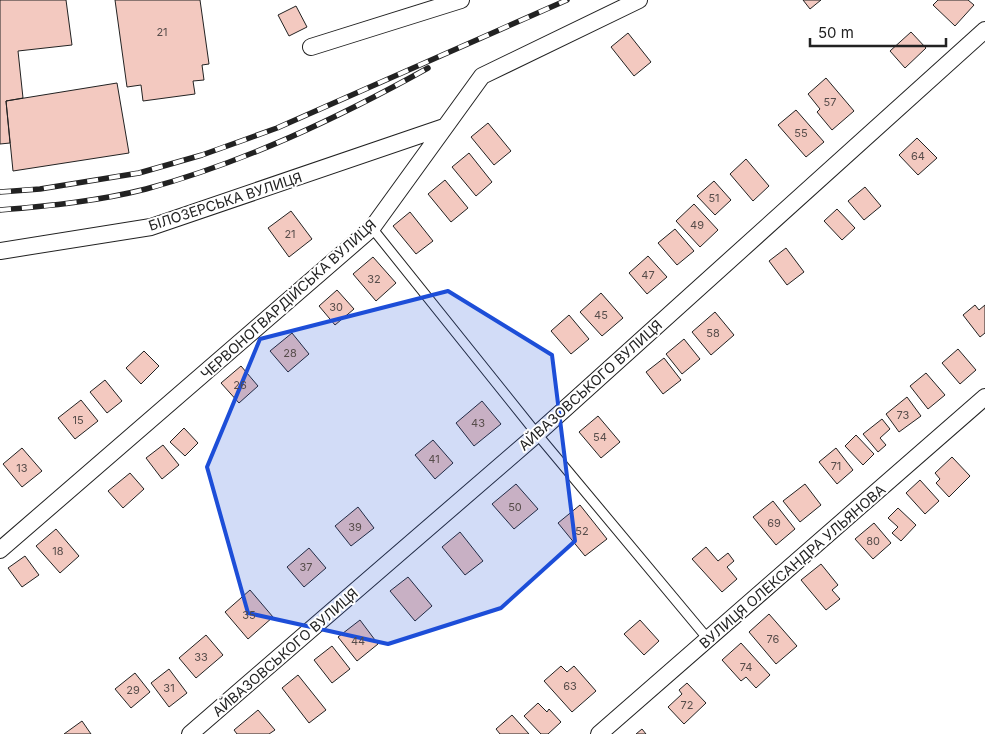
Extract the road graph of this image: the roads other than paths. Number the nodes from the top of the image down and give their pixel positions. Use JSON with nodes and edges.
{"nodes":[{"id":1,"x":461,"y":0,"type":"edge"},
{"id":2,"x":639,"y":0,"type":"edge"},
{"id":3,"x":985,"y":30,"type":"edge"},
{"id":4,"x":311,"y":47,"type":"dead end"},
{"id":5,"x":444,"y":127,"type":"junction"},
{"id":6,"x":372,"y":228,"type":"junction"},
{"id":7,"x":0,"y":251,"type":"edge"},
{"id":8,"x":985,"y":397,"type":"edge"},
{"id":9,"x":537,"y":434,"type":"junction"},
{"id":10,"x":0,"y":550,"type":"edge"},
{"id":11,"x":708,"y":640,"type":"junction"},
{"id":12,"x":190,"y":734,"type":"edge"},
{"id":13,"x":599,"y":734,"type":"edge"}],
"edges":[{"from":1,"to":4,"type":"street"},
{"from":2,"to":5,"type":"street","name":"ЧЕРВОНОГВАРДІЙСЬКА ВУЛИЦЯ"},
{"from":3,"to":9,"type":"street","name":"АЙВАЗОВСЬКОГО ВУЛИЦЯ"},
{"from":5,"to":6,"type":"street","name":"ЧЕРВОНОГВАРДІЙСЬКА ВУЛИЦЯ"},
{"from":5,"to":7,"type":"street","name":"БІЛОЗЕРСЬКА ВУЛИЦЯ"},
{"from":6,"to":9,"type":"lane"},
{"from":6,"to":10,"type":"street","name":"ЧЕРВОНОГВАРДІЙСЬКА ВУЛИЦЯ"},
{"from":8,"to":11,"type":"street","name":"ВУЛИЦЯ ОЛЕКСАНДРА УЛЬЯНОВА"},
{"from":9,"to":11,"type":"lane"},
{"from":9,"to":12,"type":"street","name":"АЙВАЗОВСЬКОГО ВУЛИЦЯ"},
{"from":11,"to":13,"type":"street","name":"ВУЛИЦЯ ОЛЕКСАНДРА УЛЬЯНОВА"}]}
